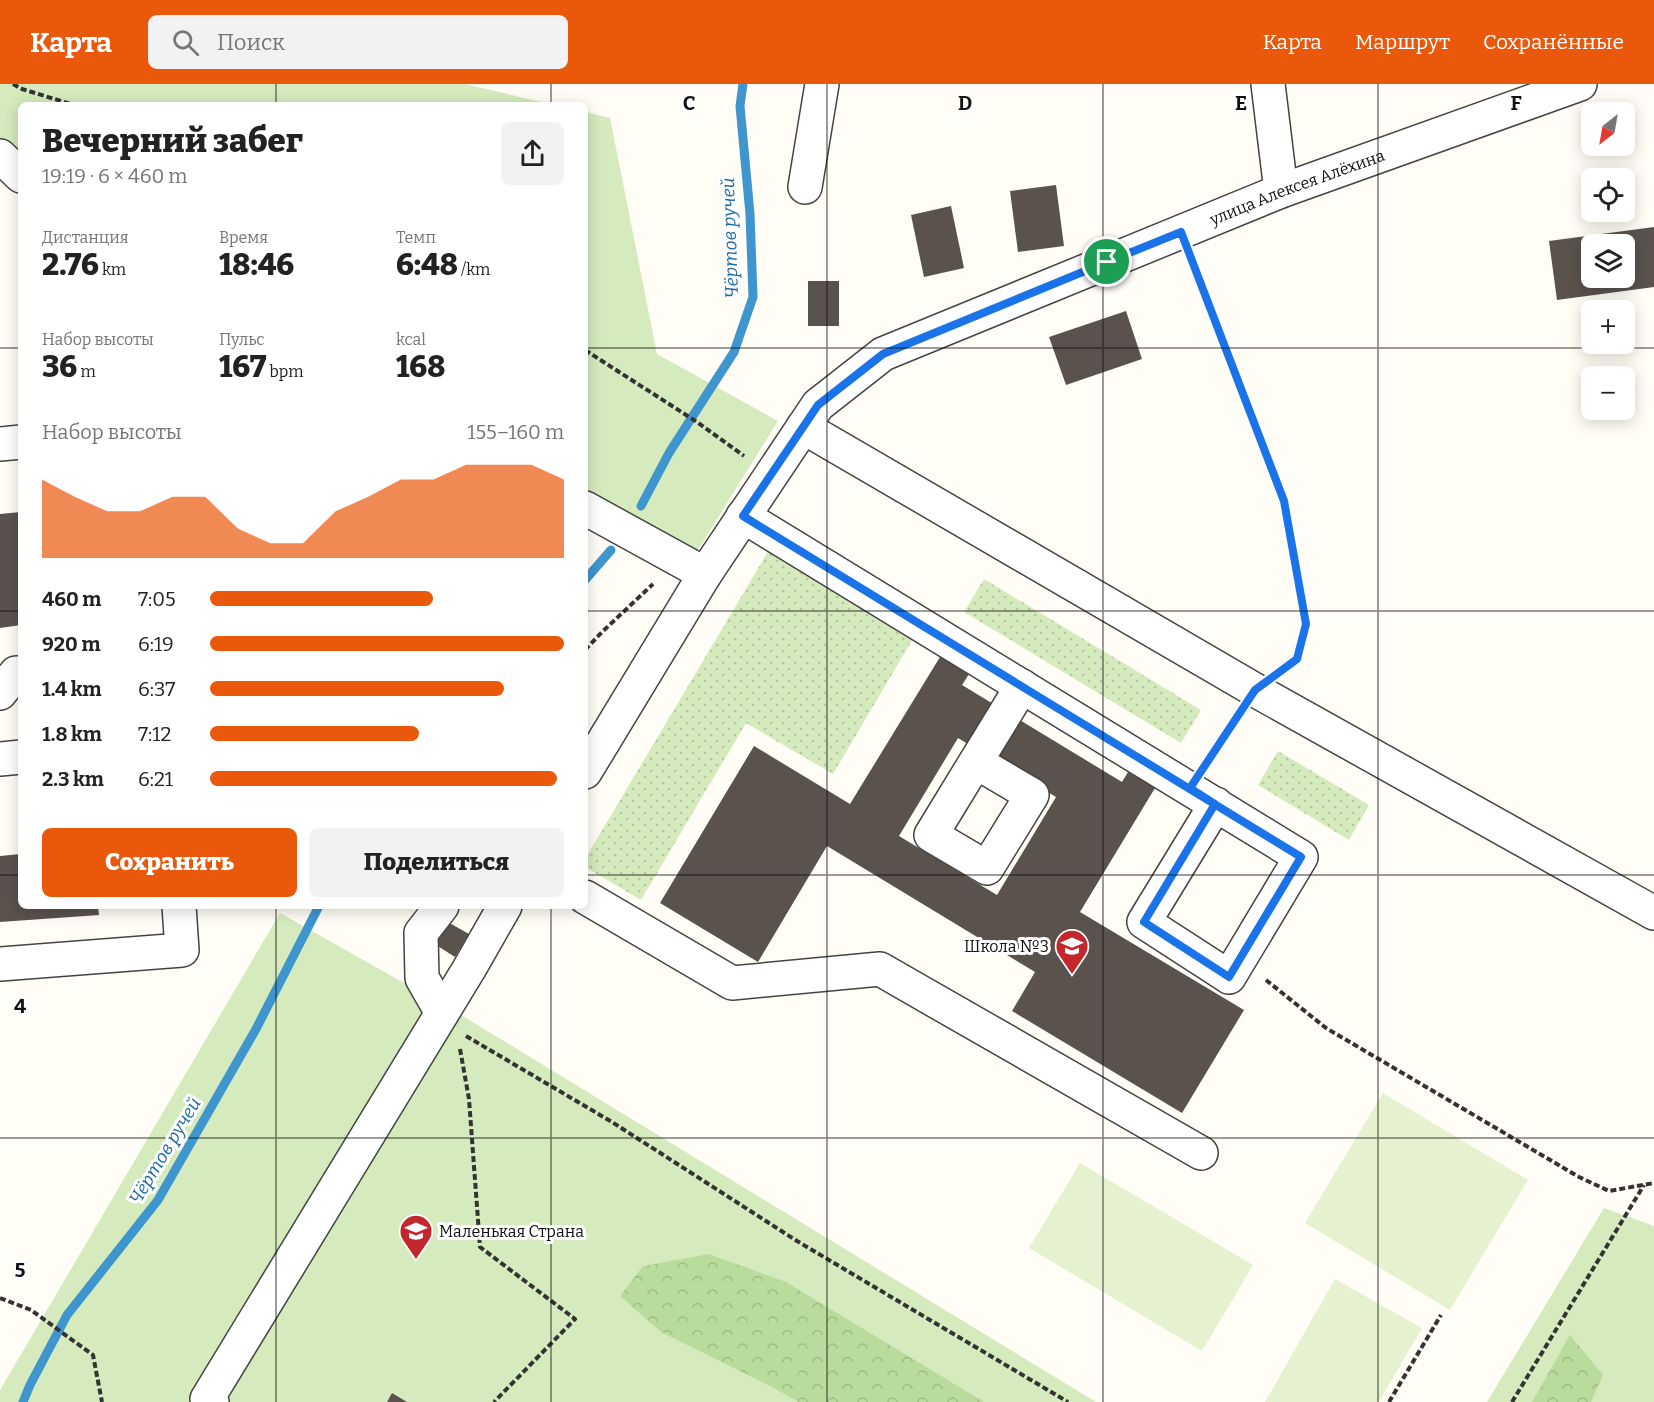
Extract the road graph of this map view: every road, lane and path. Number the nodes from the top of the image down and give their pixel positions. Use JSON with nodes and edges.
{"nodes":[{"id":1,"x":14,"y":84,"type":"edge"},
{"id":2,"x":822,"y":84,"type":"edge"},
{"id":3,"x":1268,"y":84,"type":"edge"},
{"id":4,"x":1580,"y":84,"type":"edge"},
{"id":5,"x":64,"y":102,"type":"edge"},
{"id":6,"x":0,"y":156,"type":"edge"},
{"id":7,"x":18,"y":173,"type":"edge"},
{"id":8,"x":805,"y":187,"type":"dead end"},
{"id":9,"x":1281,"y":191,"type":"junction"},
{"id":10,"x":1181,"y":232,"type":"junction"},
{"id":11,"x":588,"y":352,"type":"edge"},
{"id":12,"x":803,"y":427,"type":"junction"},
{"id":13,"x":18,"y":442,"type":"edge"},
{"id":14,"x":0,"y":444,"type":"edge"},
{"id":15,"x":771,"y":475,"type":"junction"},
{"id":16,"x":588,"y":510,"type":"edge"},
{"id":17,"x":743,"y":516,"type":"junction"},
{"id":18,"x":692,"y":567,"type":"junction"},
{"id":19,"x":588,"y":647,"type":"edge"},
{"id":20,"x":18,"y":673,"type":"edge"},
{"id":21,"x":1022,"y":686,"type":"junction"},
{"id":22,"x":1255,"y":690,"type":"junction"},
{"id":23,"x":0,"y":693,"type":"edge"},
{"id":24,"x":18,"y":756,"type":"edge"},
{"id":25,"x":0,"y":759,"type":"edge"},
{"id":26,"x":976,"y":762,"type":"dead end"},
{"id":27,"x":588,"y":766,"type":"edge"},
{"id":28,"x":1203,"y":796,"type":"junction"},
{"id":29,"x":588,"y":899,"type":"edge"},
{"id":30,"x":179,"y":909,"type":"edge"},
{"id":31,"x":440,"y":909,"type":"edge"},
{"id":32,"x":504,"y":909,"type":"edge"},
{"id":33,"x":1654,"y":913,"type":"edge"},
{"id":34,"x":1239,"y":959,"type":"junction"},
{"id":35,"x":0,"y":964,"type":"edge"},
{"id":36,"x":449,"y":1022,"type":"junction"},
{"id":37,"x":459,"y":1043,"type":"dead end"},
{"id":38,"x":1201,"y":1153,"type":"dead end"},
{"id":39,"x":1654,"y":1183,"type":"edge"},
{"id":40,"x":1644,"y":1185,"type":"junction"},
{"id":41,"x":0,"y":1298,"type":"edge"},
{"id":42,"x":1441,"y":1315,"type":"dead end"},
{"id":43,"x":102,"y":1402,"type":"edge"},
{"id":44,"x":212,"y":1402,"type":"edge"},
{"id":45,"x":494,"y":1402,"type":"edge"},
{"id":46,"x":1068,"y":1402,"type":"edge"},
{"id":47,"x":1389,"y":1402,"type":"edge"},
{"id":48,"x":1512,"y":1402,"type":"edge"}],
"edges":[{"from":1,"to":5,"type":"path"},
{"from":2,"to":8,"type":"street"},
{"from":3,"to":9,"type":"street"},
{"from":4,"to":9,"type":"street","name":"улица Алексея Алёхина"},
{"from":6,"to":7,"type":"street"},
{"from":9,"to":10,"type":"street","name":"улица Алексея Алёхина"},
{"from":10,"to":12,"type":"street","name":"улица Алексея Алёхина"},
{"from":10,"to":22,"type":"path"},
{"from":11,"to":15,"type":"path"},
{"from":12,"to":15,"type":"street","name":"улица Алексея Алёхина"},
{"from":12,"to":22,"type":"street"},
{"from":13,"to":14,"type":"street"},
{"from":15,"to":17,"type":"street","name":"улица Алексея Алёхина"},
{"from":16,"to":18,"type":"street"},
{"from":17,"to":18,"type":"street","name":"улица Алексея Алёхина"},
{"from":17,"to":21,"type":"street"},
{"from":18,"to":19,"type":"path"},
{"from":18,"to":27,"type":"street","name":"улица Алексея Алёхина"},
{"from":20,"to":23,"type":"street"},
{"from":21,"to":26,"type":"street"},
{"from":21,"to":28,"type":"street"},
{"from":22,"to":28,"type":"path"},
{"from":22,"to":33,"type":"street"},
{"from":24,"to":25,"type":"street"},
{"from":28,"to":34,"type":"street"},
{"from":28,"to":34,"type":"street"},
{"from":29,"to":38,"type":"street"},
{"from":30,"to":35,"type":"street"},
{"from":31,"to":36,"type":"street"},
{"from":32,"to":36,"type":"street"},
{"from":34,"to":40,"type":"path"},
{"from":36,"to":44,"type":"street"},
{"from":36,"to":46,"type":"path"},
{"from":37,"to":45,"type":"path"},
{"from":39,"to":40,"type":"path"},
{"from":40,"to":48,"type":"path"},
{"from":41,"to":43,"type":"path"},
{"from":42,"to":47,"type":"path"}]}
